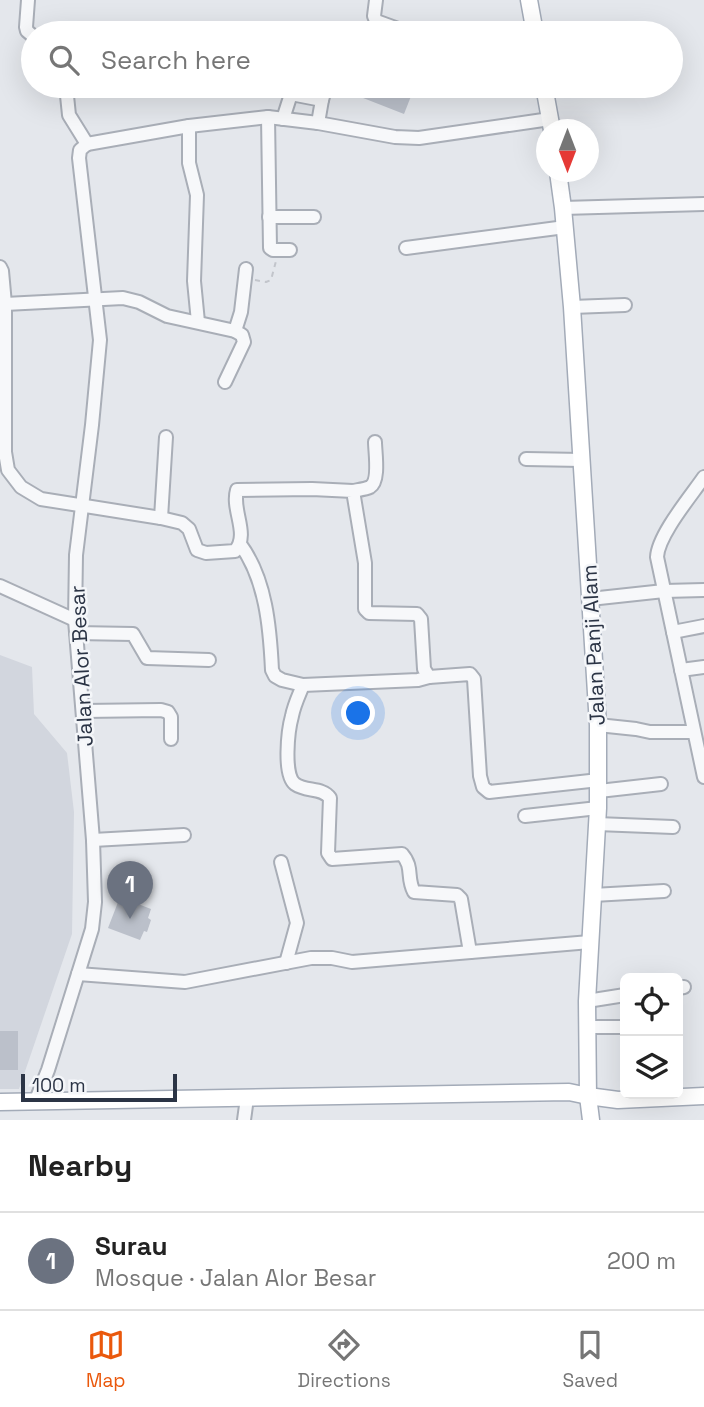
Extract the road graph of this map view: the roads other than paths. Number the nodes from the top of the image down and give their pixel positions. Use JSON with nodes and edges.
{"nodes":[{"id":1,"x":28,"y":0,"type":"edge"},
{"id":2,"x":376,"y":0,"type":"edge"},
{"id":3,"x":529,"y":0,"type":"edge"},
{"id":4,"x":26,"y":21,"type":"edge"},
{"id":5,"x":376,"y":21,"type":"edge"},
{"id":6,"x":533,"y":21,"type":"edge"},
{"id":7,"x":67,"y":98,"type":"edge"},
{"id":8,"x":289,"y":98,"type":"edge"},
{"id":9,"x":316,"y":98,"type":"edge"},
{"id":10,"x":546,"y":98,"type":"edge"},
{"id":11,"x":322,"y":100,"type":"joint"},
{"id":12,"x":268,"y":117,"type":"junction"},
{"id":13,"x":283,"y":119,"type":"junction"},
{"id":14,"x":550,"y":119,"type":"edge"},
{"id":15,"x":318,"y":123,"type":"junction"},
{"id":16,"x":189,"y":126,"type":"junction"},
{"id":17,"x":536,"y":126,"type":"edge"},
{"id":18,"x":87,"y":144,"type":"junction"},
{"id":19,"x":559,"y":182,"type":"edge"},
{"id":20,"x":704,"y":204,"type":"edge"},
{"id":21,"x":563,"y":208,"type":"junction"},
{"id":22,"x":269,"y":217,"type":"junction"},
{"id":23,"x":314,"y":217,"type":"dead end"},
{"id":24,"x":565,"y":227,"type":"junction"},
{"id":25,"x":406,"y":248,"type":"dead end"},
{"id":26,"x":283,"y":250,"type":"road end"},
{"id":27,"x":0,"y":267,"type":"edge"},
{"id":28,"x":246,"y":274,"type":"road end"},
{"id":29,"x":96,"y":298,"type":"junction"},
{"id":30,"x":5,"y":304,"type":"junction"},
{"id":31,"x":625,"y":305,"type":"dead end"},
{"id":32,"x":572,"y":307,"type":"junction"},
{"id":33,"x":198,"y":322,"type":"junction"},
{"id":34,"x":235,"y":331,"type":"junction"},
{"id":35,"x":225,"y":382,"type":"dead end"},
{"id":36,"x":3,"y":412,"type":"edge"},
{"id":37,"x":166,"y":437,"type":"dead end"},
{"id":38,"x":375,"y":442,"type":"dead end"},
{"id":39,"x":526,"y":459,"type":"dead end"},
{"id":40,"x":582,"y":460,"type":"junction"},
{"id":41,"x":704,"y":477,"type":"edge"},
{"id":42,"x":353,"y":491,"type":"junction"},
{"id":43,"x":82,"y":506,"type":"junction"},
{"id":44,"x":161,"y":518,"type":"junction"},
{"id":45,"x":240,"y":544,"type":"junction"},
{"id":46,"x":0,"y":586,"type":"edge"},
{"id":47,"x":704,"y":590,"type":"edge"},
{"id":48,"x":664,"y":591,"type":"junction"},
{"id":49,"x":590,"y":600,"type":"junction"},
{"id":50,"x":704,"y":626,"type":"edge"},
{"id":51,"x":76,"y":627,"type":"junction"},
{"id":52,"x":673,"y":632,"type":"junction"},
{"id":53,"x":209,"y":660,"type":"dead end"},
{"id":54,"x":704,"y":667,"type":"edge"},
{"id":55,"x":681,"y":670,"type":"junction"},
{"id":56,"x":429,"y":677,"type":"junction"},
{"id":57,"x":303,"y":685,"type":"junction"},
{"id":58,"x":84,"y":712,"type":"junction"},
{"id":59,"x":598,"y":725,"type":"junction"},
{"id":60,"x":694,"y":732,"type":"junction"},
{"id":61,"x":171,"y":739,"type":"dead end"},
{"id":62,"x":704,"y":777,"type":"edge"},
{"id":63,"x":661,"y":784,"type":"dead end"},
{"id":64,"x":599,"y":785,"type":"junction"},
{"id":65,"x":525,"y":816,"type":"dead end"},
{"id":66,"x":598,"y":816,"type":"junction"},
{"id":67,"x":673,"y":827,"type":"dead end"},
{"id":68,"x":184,"y":835,"type":"dead end"},
{"id":69,"x":93,"y":839,"type":"junction"},
{"id":70,"x":281,"y":862,"type":"dead end"},
{"id":71,"x":664,"y":891,"type":"dead end"},
{"id":72,"x":593,"y":895,"type":"junction"},
{"id":73,"x":590,"y":942,"type":"junction"},
{"id":74,"x":470,"y":952,"type":"junction"},
{"id":75,"x":286,"y":963,"type":"junction"},
{"id":76,"x":78,"y":974,"type":"junction"},
{"id":77,"x":620,"y":996,"type":"edge"},
{"id":78,"x":587,"y":1001,"type":"junction"},
{"id":79,"x":587,"y":1027,"type":"junction"},
{"id":80,"x":620,"y":1027,"type":"edge"},
{"id":81,"x":588,"y":1096,"type":"junction"},
{"id":82,"x":704,"y":1096,"type":"edge"},
{"id":83,"x":247,"y":1098,"type":"junction"},
{"id":84,"x":36,"y":1100,"type":"junction"},
{"id":85,"x":0,"y":1101,"type":"edge"},
{"id":86,"x":244,"y":1120,"type":"edge"},
{"id":87,"x":590,"y":1120,"type":"edge"}],
"edges":[{"from":1,"to":4,"type":"street"},
{"from":2,"to":5,"type":"street"},
{"from":3,"to":6,"type":"main road"},
{"from":7,"to":18,"type":"street"},
{"from":8,"to":13,"type":"street"},
{"from":9,"to":11,"type":"street"},
{"from":10,"to":14,"type":"main road"},
{"from":11,"to":15,"type":"street"},
{"from":12,"to":13,"type":"street"},
{"from":12,"to":16,"type":"street"},
{"from":12,"to":22,"type":"street"},
{"from":13,"to":15,"type":"street"},
{"from":15,"to":17,"type":"street"},
{"from":16,"to":18,"type":"street"},
{"from":16,"to":33,"type":"street"},
{"from":18,"to":29,"type":"street","name":"Jalan Alor Besar"},
{"from":19,"to":21,"type":"main road","name":"Jalan Panji Alam"},
{"from":20,"to":21,"type":"street"},
{"from":21,"to":24,"type":"main road","name":"Jalan Panji Alam"},
{"from":22,"to":23,"type":"street"},
{"from":22,"to":26,"type":"street"},
{"from":24,"to":25,"type":"street"},
{"from":24,"to":32,"type":"main road","name":"Jalan Panji Alam"},
{"from":27,"to":30,"type":"street"},
{"from":28,"to":34,"type":"street"},
{"from":29,"to":30,"type":"street"},
{"from":29,"to":33,"type":"street"},
{"from":29,"to":43,"type":"street","name":"Jalan Alor Besar"},
{"from":30,"to":36,"type":"street"},
{"from":31,"to":32,"type":"street"},
{"from":32,"to":40,"type":"main road","name":"Jalan Panji Alam"},
{"from":33,"to":34,"type":"street"},
{"from":34,"to":35,"type":"street"},
{"from":36,"to":43,"type":"street"},
{"from":37,"to":44,"type":"street"},
{"from":38,"to":42,"type":"street"},
{"from":39,"to":40,"type":"street"},
{"from":40,"to":49,"type":"main road","name":"Jalan Panji Alam"},
{"from":41,"to":48,"type":"street"},
{"from":42,"to":45,"type":"street"},
{"from":42,"to":56,"type":"street"},
{"from":43,"to":44,"type":"street"},
{"from":43,"to":51,"type":"street","name":"Jalan Alor Besar"},
{"from":44,"to":45,"type":"street"},
{"from":45,"to":57,"type":"street"},
{"from":46,"to":51,"type":"street"},
{"from":47,"to":48,"type":"street"},
{"from":48,"to":49,"type":"street"},
{"from":48,"to":52,"type":"street"},
{"from":49,"to":59,"type":"main road","name":"Jalan Panji Alam"},
{"from":50,"to":52,"type":"street"},
{"from":51,"to":53,"type":"street"},
{"from":51,"to":58,"type":"street","name":"Jalan Alor Besar"},
{"from":52,"to":55,"type":"street"},
{"from":54,"to":55,"type":"street"},
{"from":55,"to":60,"type":"street"},
{"from":56,"to":57,"type":"street"},
{"from":56,"to":64,"type":"street"},
{"from":57,"to":74,"type":"street"},
{"from":58,"to":61,"type":"street"},
{"from":58,"to":69,"type":"street","name":"Jalan Alor Besar"},
{"from":59,"to":60,"type":"street"},
{"from":59,"to":64,"type":"main road","name":"Jalan Panji Alam"},
{"from":60,"to":62,"type":"street"},
{"from":63,"to":64,"type":"street"},
{"from":64,"to":66,"type":"main road","name":"Jalan Panji Alam"},
{"from":65,"to":66,"type":"street"},
{"from":66,"to":67,"type":"street"},
{"from":66,"to":72,"type":"main road","name":"Jalan Panji Alam"},
{"from":68,"to":69,"type":"street"},
{"from":69,"to":76,"type":"street","name":"Jalan Alor Besar"},
{"from":70,"to":75,"type":"street"},
{"from":71,"to":72,"type":"street"},
{"from":72,"to":73,"type":"main road","name":"Jalan Panji Alam"},
{"from":73,"to":74,"type":"street"},
{"from":73,"to":78,"type":"main road","name":"Jalan Panji Alam"},
{"from":74,"to":75,"type":"street"},
{"from":75,"to":76,"type":"street"},
{"from":76,"to":84,"type":"street","name":"Jalan Alor Besar"},
{"from":77,"to":78,"type":"street"},
{"from":78,"to":79,"type":"main road","name":"Jalan Panji Alam"},
{"from":79,"to":80,"type":"street"},
{"from":79,"to":81,"type":"main road","name":"Jalan Panji Alam"},
{"from":81,"to":82,"type":"main road"},
{"from":81,"to":83,"type":"main road"},
{"from":81,"to":87,"type":"main road","name":"Jalan Panji Alam"},
{"from":83,"to":84,"type":"main road"},
{"from":83,"to":86,"type":"street"},
{"from":84,"to":85,"type":"main road"}]}
